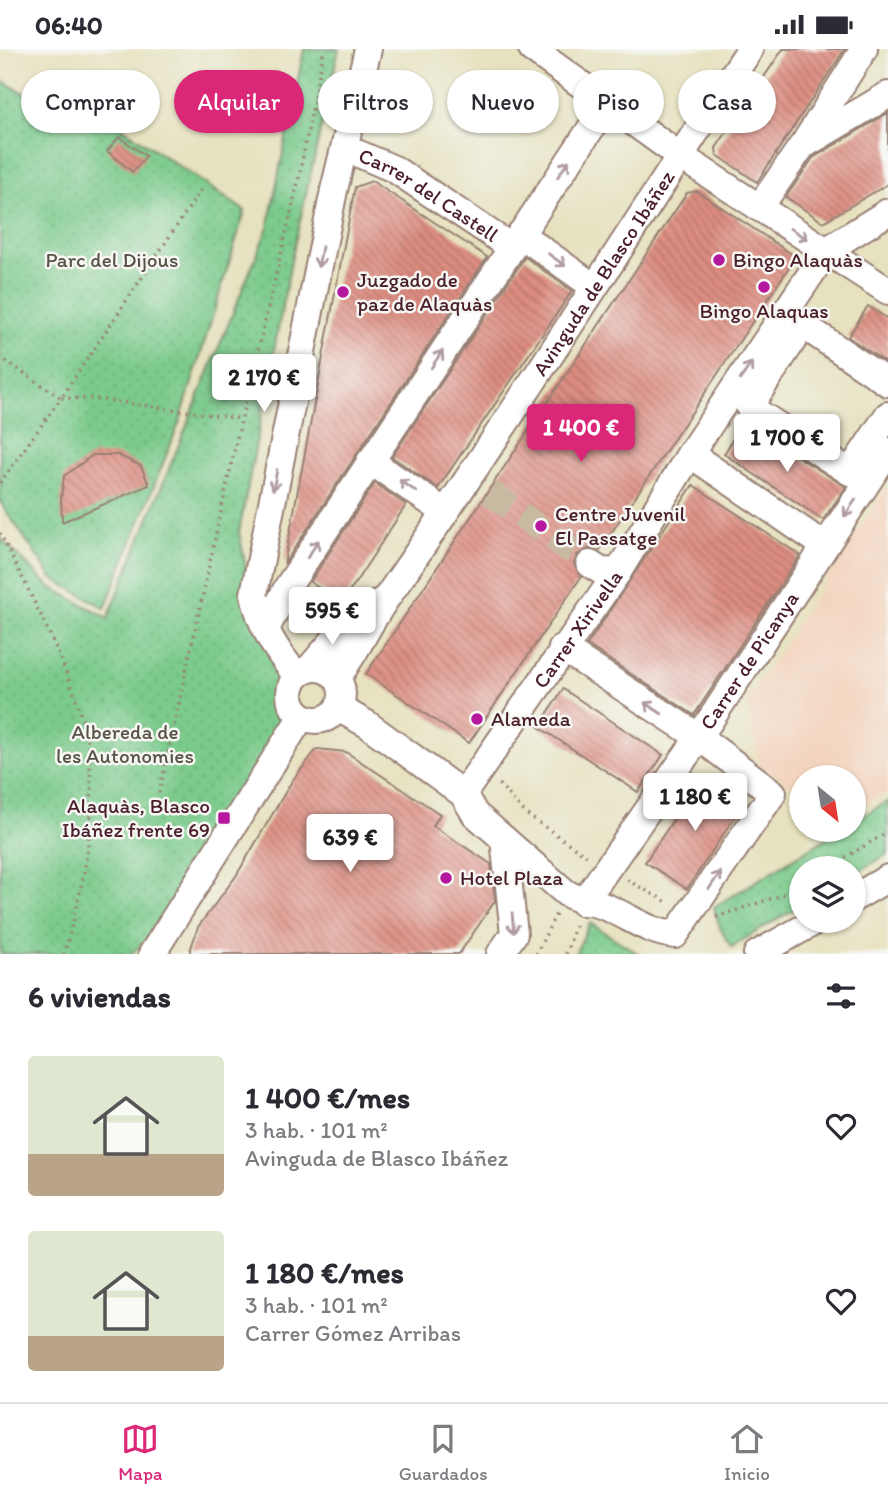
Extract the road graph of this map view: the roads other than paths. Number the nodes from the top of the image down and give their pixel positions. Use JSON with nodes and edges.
{"nodes":[{"id":1,"x":368,"y":49,"type":"edge"},
{"id":2,"x":750,"y":49,"type":"edge"},
{"id":3,"x":864,"y":49,"type":"edge"},
{"id":4,"x":535,"y":50,"type":"edge"},
{"id":5,"x":573,"y":78,"type":"edge"},
{"id":6,"x":888,"y":95,"type":"edge"},
{"id":7,"x":588,"y":133,"type":"edge"},
{"id":8,"x":648,"y":133,"type":"edge"},
{"id":9,"x":802,"y":146,"type":"junction"},
{"id":10,"x":345,"y":148,"type":"junction"},
{"id":11,"x":680,"y":156,"type":"junction"},
{"id":12,"x":759,"y":208,"type":"junction"},
{"id":13,"x":888,"y":212,"type":"edge"},
{"id":14,"x":516,"y":240,"type":"junction"},
{"id":15,"x":827,"y":250,"type":"junction"},
{"id":16,"x":594,"y":287,"type":"junction"},
{"id":17,"x":888,"y":291,"type":"edge"},
{"id":18,"x":888,"y":383,"type":"edge"},
{"id":19,"x":888,"y":415,"type":"edge"},
{"id":20,"x":888,"y":451,"type":"edge"},
{"id":21,"x":690,"y":454,"type":"junction"},
{"id":22,"x":370,"y":461,"type":"junction"},
{"id":23,"x":445,"y":512,"type":"junction"},
{"id":24,"x":825,"y":546,"type":"junction"},
{"id":25,"x":590,"y":564,"type":"tunnel mouth"},
{"id":26,"x":258,"y":569,"type":"junction"},
{"id":27,"x":618,"y":572,"type":"junction"},
{"id":28,"x":290,"y":584,"type":"junction"},
{"id":29,"x":385,"y":599,"type":"junction"},
{"id":30,"x":266,"y":629,"type":"junction"},
{"id":31,"x":562,"y":649,"type":"junction"},
{"id":32,"x":303,"y":673,"type":"junction"},
{"id":33,"x":337,"y":678,"type":"junction"},
{"id":34,"x":338,"y":708,"type":"junction"},
{"id":35,"x":302,"y":716,"type":"junction"},
{"id":36,"x":699,"y":737,"type":"junction"},
{"id":37,"x":463,"y":794,"type":"junction"},
{"id":38,"x":504,"y":839,"type":"junction"},
{"id":39,"x":888,"y":877,"type":"edge"},
{"id":40,"x":866,"y":891,"type":"edge"},
{"id":41,"x":575,"y":898,"type":"junction"},
{"id":42,"x":795,"y":933,"type":"edge"},
{"id":43,"x":156,"y":951,"type":"edge"},
{"id":44,"x":500,"y":954,"type":"edge"},
{"id":45,"x":757,"y":954,"type":"edge"}],
"edges":[{"from":1,"to":10,"type":"street"},
{"from":2,"to":11,"type":"street","name":"Avinguda de Blasco Ibáñez"},
{"from":3,"to":9,"type":"street"},
{"from":4,"to":5,"type":"street"},
{"from":6,"to":9,"type":"street"},
{"from":14,"to":7,"type":"street","one_way":true},
{"from":8,"to":11,"type":"street"},
{"from":9,"to":12,"type":"street"},
{"from":10,"to":14,"type":"street","name":"Carrer del Castell"},
{"from":10,"to":26,"type":"street","one_way":true},
{"from":11,"to":12,"type":"street"},
{"from":11,"to":16,"type":"street","name":"Avinguda de Blasco Ibáñez"},
{"from":12,"to":15,"type":"street","one_way":true},
{"from":13,"to":15,"type":"street"},
{"from":14,"to":16,"type":"street","name":"Carrer del Castell","one_way":true},
{"from":22,"to":14,"type":"street","one_way":true},
{"from":15,"to":17,"type":"street"},
{"from":21,"to":15,"type":"street","name":"Carrer Xirivella","one_way":true},
{"from":16,"to":23,"type":"street","name":"Avinguda de Blasco Ibáñez"},
{"from":18,"to":19,"type":"street"},
{"from":20,"to":24,"type":"street","name":"Carrer de Picanya","one_way":true},
{"from":21,"to":24,"type":"street"},
{"from":21,"to":27,"type":"street","name":"Carrer Xirivella"},
{"from":23,"to":22,"type":"street","one_way":true},
{"from":28,"to":22,"type":"street","one_way":true},
{"from":23,"to":29,"type":"street","name":"Avinguda de Blasco Ibáñez"},
{"from":24,"to":36,"type":"street","name":"Carrer de Picanya"},
{"from":25,"to":27,"type":"street"},
{"from":26,"to":28,"type":"street"},
{"from":26,"to":30,"type":"street"},
{"from":27,"to":31,"type":"street","name":"Carrer Xirivella"},
{"from":28,"to":30,"type":"street"},
{"from":29,"to":32,"type":"street","name":"Avinguda de Blasco Ibáñez"},
{"from":29,"to":33,"type":"street","name":"Avinguda de Blasco Ibáñez"},
{"from":30,"to":32,"type":"street"},
{"from":36,"to":31,"type":"street","one_way":true},
{"from":31,"to":37,"type":"street","name":"Carrer Xirivella"},
{"from":32,"to":33,"type":"street"},
{"from":32,"to":35,"type":"street"},
{"from":33,"to":34,"type":"street"},
{"from":34,"to":35,"type":"street"},
{"from":34,"to":37,"type":"street"},
{"from":35,"to":43,"type":"street"},
{"from":36,"to":41,"type":"street","name":"Carrer de Picanya"},
{"from":41,"to":36,"type":"street","one_way":true},
{"from":37,"to":38,"type":"street"},
{"from":38,"to":41,"type":"street"},
{"from":38,"to":44,"type":"street","one_way":true},
{"from":39,"to":40,"type":"street"},
{"from":42,"to":45,"type":"street"}]}
